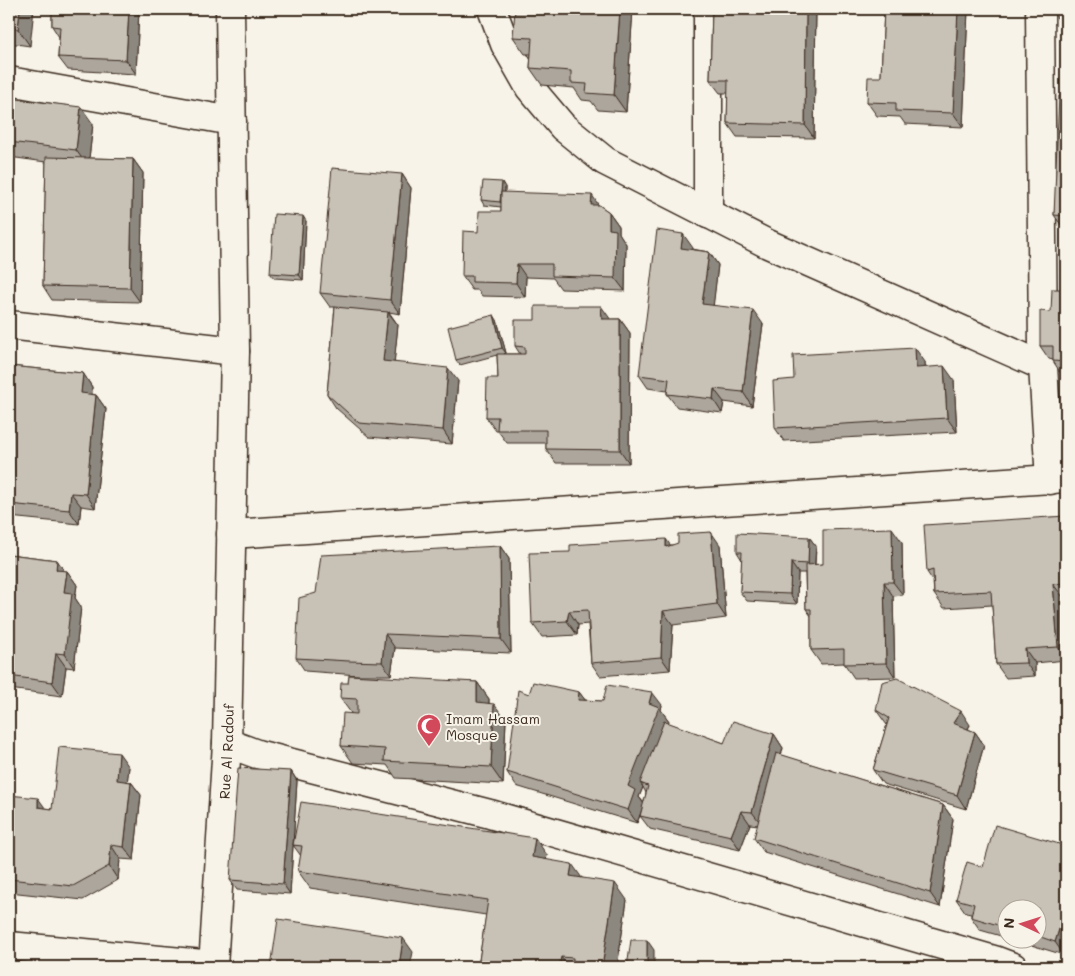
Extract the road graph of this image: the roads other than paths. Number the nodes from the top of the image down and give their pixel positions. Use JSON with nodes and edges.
{"nodes":[{"id":1,"x":230,"y":9,"type":"edge"},
{"id":2,"x":492,"y":9,"type":"edge"},
{"id":3,"x":708,"y":9,"type":"edge"},
{"id":4,"x":1040,"y":9,"type":"edge"},
{"id":5,"x":9,"y":81,"type":"edge"},
{"id":6,"x":232,"y":121,"type":"junction"},
{"id":7,"x":708,"y":214,"type":"junction"},
{"id":8,"x":9,"y":325,"type":"edge"},
{"id":9,"x":235,"y":351,"type":"junction"},
{"id":10,"x":1043,"y":366,"type":"junction"},
{"id":11,"x":1058,"y":479,"type":"edge"},
{"id":12,"x":231,"y":534,"type":"junction"},
{"id":13,"x":227,"y":743,"type":"junction"},
{"id":14,"x":9,"y":946,"type":"edge"},
{"id":15,"x":960,"y":960,"type":"edge"},
{"id":16,"x":214,"y":966,"type":"edge"},
{"id":17,"x":1013,"y":967,"type":"edge"}],
"edges":[{"from":1,"to":6,"type":"street","name":"Rue Al Radouf"},
{"from":2,"to":7,"type":"street"},
{"from":3,"to":7,"type":"street"},
{"from":4,"to":10,"type":"street"},
{"from":5,"to":6,"type":"street"},
{"from":6,"to":9,"type":"street","name":"Rue Al Radouf"},
{"from":7,"to":10,"type":"street"},
{"from":8,"to":9,"type":"street"},
{"from":9,"to":12,"type":"street","name":"Rue Al Radouf"},
{"from":10,"to":11,"type":"street"},
{"from":11,"to":12,"type":"street"},
{"from":12,"to":13,"type":"street","name":"Rue Al Radouf"},
{"from":13,"to":15,"type":"street"},
{"from":13,"to":16,"type":"street","name":"Rue Al Radouf"},
{"from":14,"to":16,"type":"street"},
{"from":15,"to":17,"type":"street"}]}
